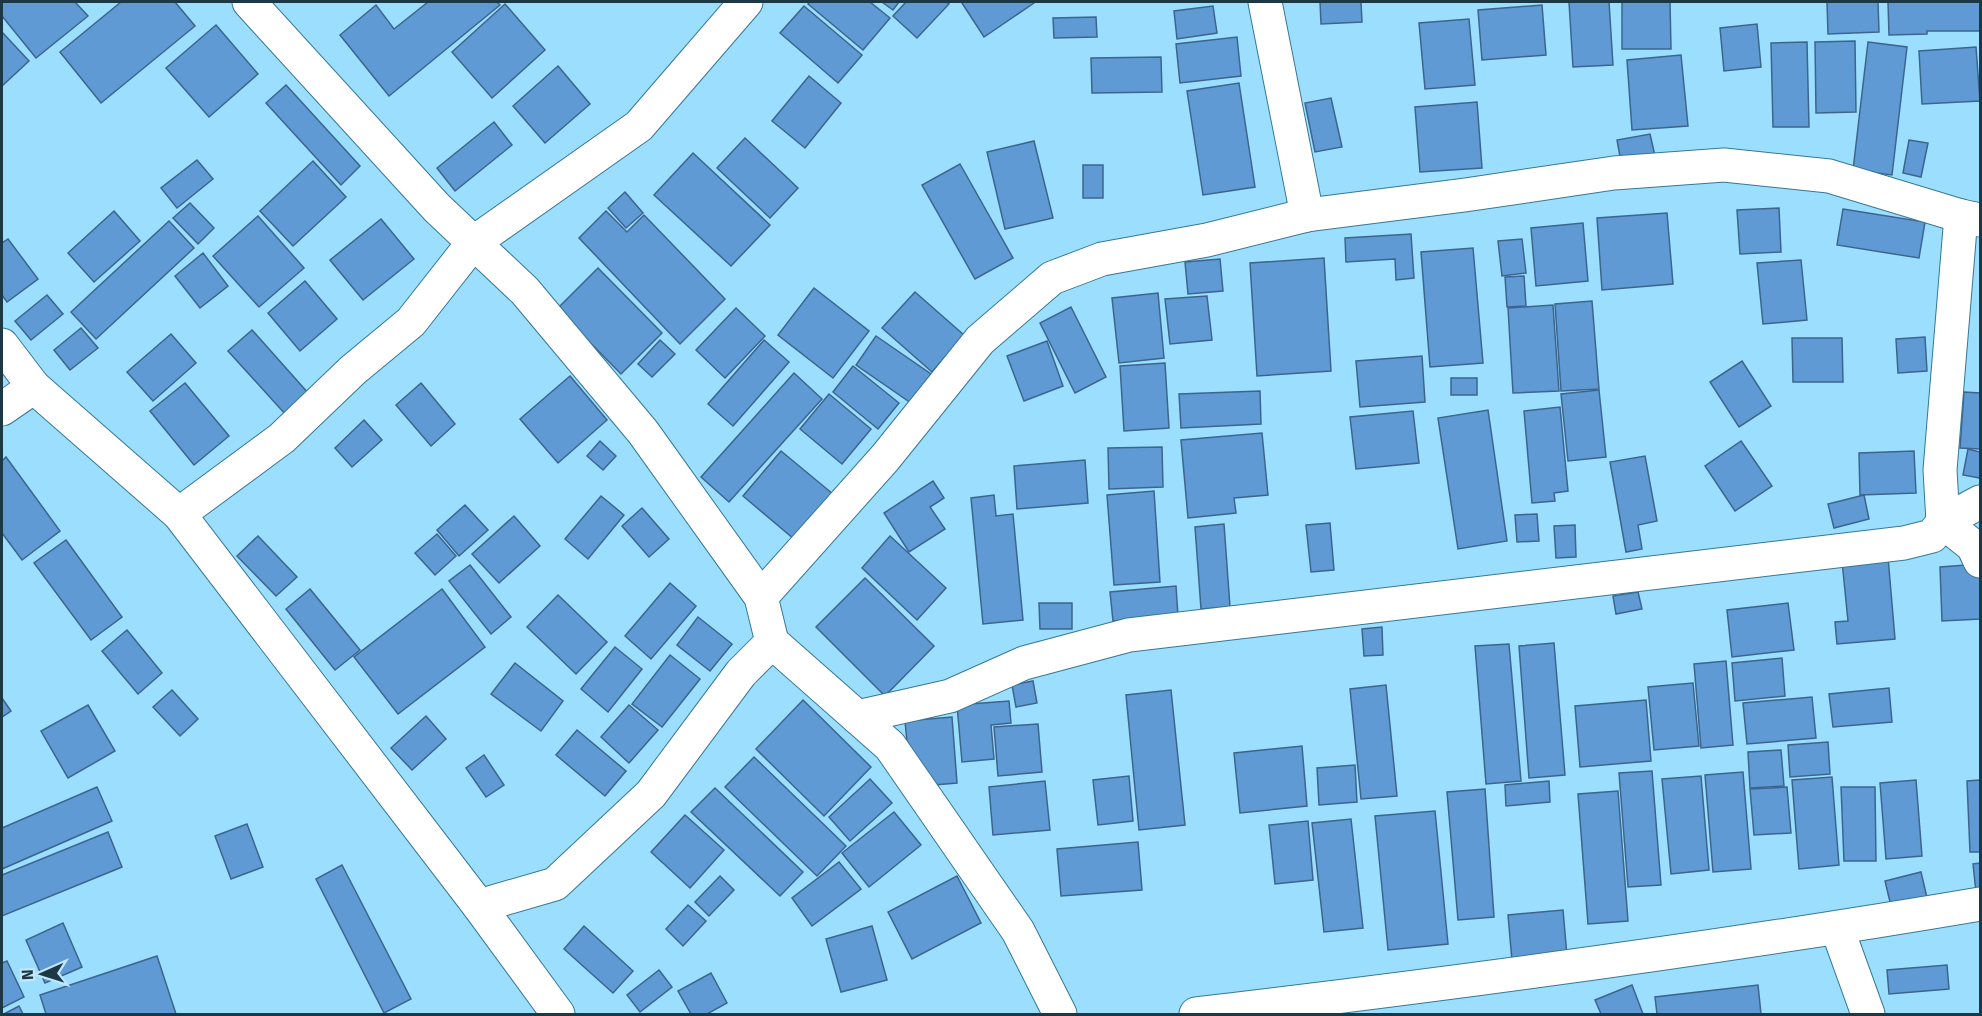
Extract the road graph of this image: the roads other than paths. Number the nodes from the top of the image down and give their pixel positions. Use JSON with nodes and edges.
{"nodes":[{"id":1,"x":249,"y":2,"type":"edge"},
{"id":2,"x":746,"y":2,"type":"edge"},
{"id":3,"x":1265,"y":2,"type":"edge"},
{"id":4,"x":1308,"y":215,"type":"junction"},
{"id":5,"x":1971,"y":218,"type":"edge"},
{"id":6,"x":474,"y":243,"type":"junction"},
{"id":7,"x":2,"y":345,"type":"edge"},
{"id":8,"x":34,"y":387,"type":"junction"},
{"id":9,"x":2,"y":409,"type":"edge"},
{"id":10,"x":1980,"y":502,"type":"edge"},
{"id":11,"x":178,"y":514,"type":"junction"},
{"id":12,"x":1943,"y":522,"type":"junction"},
{"id":13,"x":1980,"y":561,"type":"edge"},
{"id":14,"x":761,"y":597,"type":"junction"},
{"id":15,"x":772,"y":642,"type":"junction"},
{"id":16,"x":857,"y":717,"type":"junction"},
{"id":17,"x":1980,"y":904,"type":"edge"},
{"id":18,"x":479,"y":906,"type":"junction"},
{"id":19,"x":1837,"y":928,"type":"junction"},
{"id":20,"x":1389,"y":1003,"type":"edge"},
{"id":21,"x":558,"y":1014,"type":"edge"},
{"id":22,"x":1060,"y":1014,"type":"edge"},
{"id":23,"x":1196,"y":1014,"type":"edge"},
{"id":24,"x":1868,"y":1014,"type":"edge"}],
"edges":[{"from":1,"to":6,"type":"street"},
{"from":2,"to":6,"type":"street"},
{"from":3,"to":4,"type":"street"},
{"from":4,"to":5,"type":"street"},
{"from":4,"to":14,"type":"street"},
{"from":5,"to":12,"type":"street"},
{"from":6,"to":11,"type":"street"},
{"from":6,"to":14,"type":"street"},
{"from":7,"to":8,"type":"street"},
{"from":8,"to":9,"type":"street"},
{"from":8,"to":11,"type":"street"},
{"from":10,"to":12,"type":"street"},
{"from":11,"to":18,"type":"street"},
{"from":12,"to":13,"type":"street"},
{"from":12,"to":16,"type":"street"},
{"from":14,"to":15,"type":"street"},
{"from":15,"to":16,"type":"street"},
{"from":15,"to":18,"type":"street"},
{"from":16,"to":22,"type":"street"},
{"from":17,"to":19,"type":"street"},
{"from":18,"to":21,"type":"street"},
{"from":19,"to":20,"type":"street"},
{"from":19,"to":24,"type":"street"},
{"from":20,"to":23,"type":"street"}]}
